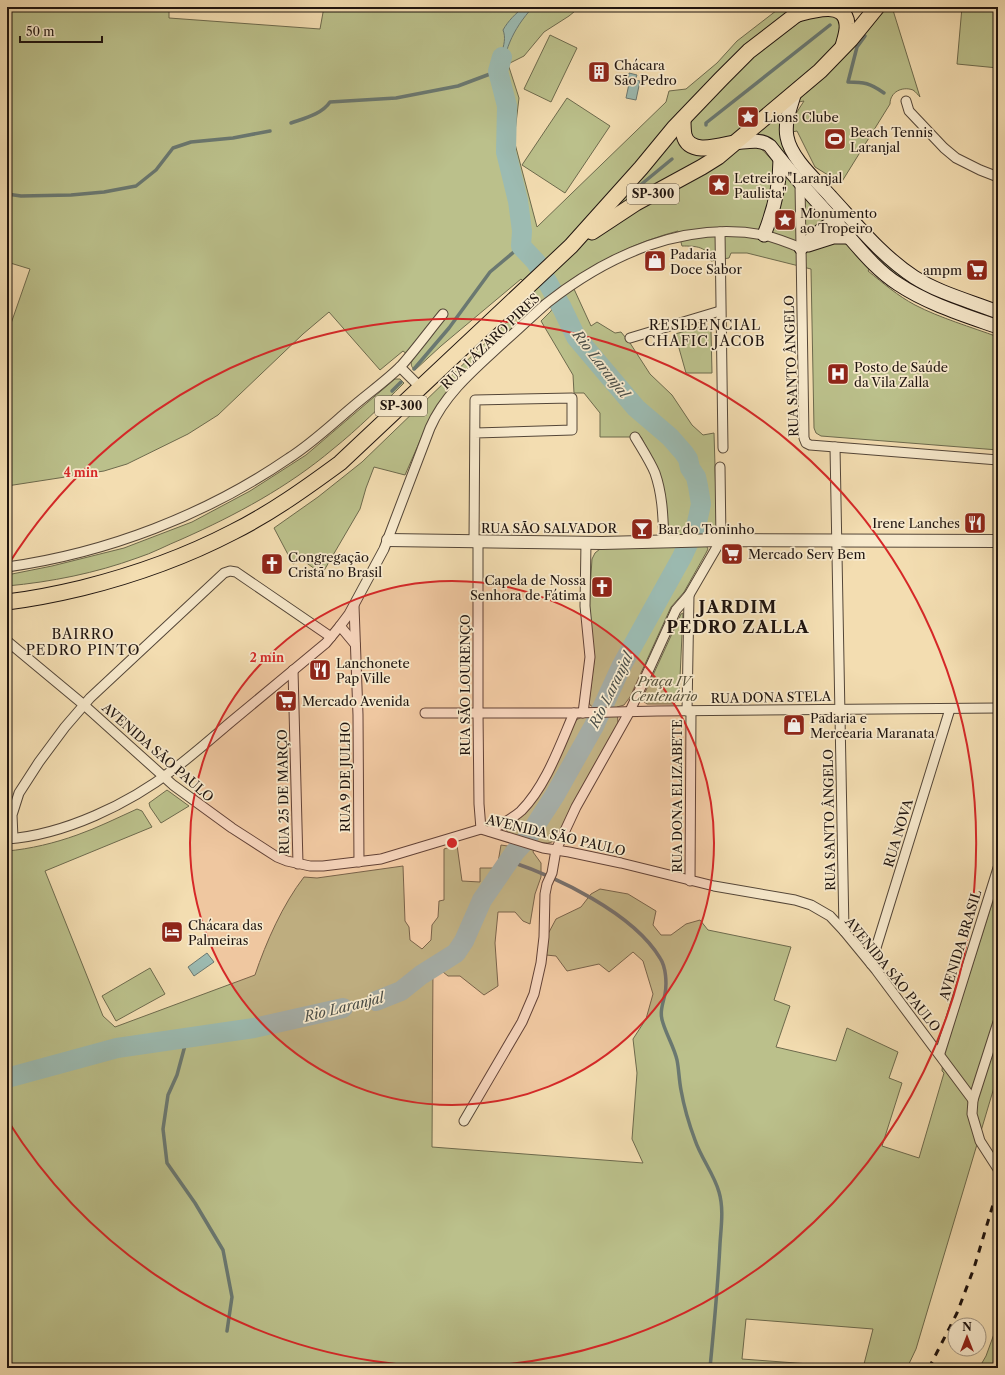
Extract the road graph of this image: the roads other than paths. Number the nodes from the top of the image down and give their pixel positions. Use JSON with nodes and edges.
{"nodes":[{"id":1,"x":877,"y":7,"type":"edge"},
{"id":2,"x":802,"y":10,"type":"edge"},
{"id":3,"x":843,"y":47,"type":"junction"},
{"id":4,"x":795,"y":92,"type":"junction"},
{"id":5,"x":906,"y":101,"type":"dead end"},
{"id":6,"x":684,"y":119,"type":"junction"},
{"id":7,"x":735,"y":143,"type":"junction"},
{"id":8,"x":780,"y":159,"type":"junction"},
{"id":9,"x":998,"y":177,"type":"edge"},
{"id":10,"x":800,"y":183,"type":"junction"},
{"id":11,"x":846,"y":213,"type":"junction"},
{"id":12,"x":834,"y":221,"type":"junction"},
{"id":13,"x":720,"y":232,"type":"junction"},
{"id":14,"x":764,"y":235,"type":"junction"},
{"id":15,"x":849,"y":237,"type":"junction"},
{"id":16,"x":801,"y":248,"type":"junction"},
{"id":17,"x":566,"y":251,"type":"junction"},
{"id":18,"x":926,"y":284,"type":"junction"},
{"id":19,"x":920,"y":297,"type":"junction"},
{"id":20,"x":720,"y":311,"type":"junction"},
{"id":21,"x":998,"y":312,"type":"edge"},
{"id":22,"x":443,"y":314,"type":"dead end"},
{"id":23,"x":998,"y":326,"type":"edge"},
{"id":24,"x":630,"y":338,"type":"dead end"},
{"id":25,"x":400,"y":367,"type":"junction"},
{"id":26,"x":420,"y":388,"type":"junction"},
{"id":27,"x":475,"y":433,"type":"junction"},
{"id":28,"x":635,"y":437,"type":"dead end"},
{"id":29,"x":835,"y":447,"type":"junction"},
{"id":30,"x":723,"y":448,"type":"dead end"},
{"id":31,"x":998,"y":460,"type":"edge"},
{"id":32,"x":720,"y":467,"type":"dead end"},
{"id":33,"x":388,"y":540,"type":"junction"},
{"id":34,"x":721,"y":540,"type":"junction"},
{"id":35,"x":837,"y":540,"type":"junction"},
{"id":36,"x":998,"y":541,"type":"edge"},
{"id":37,"x":476,"y":542,"type":"junction"},
{"id":38,"x":586,"y":542,"type":"junction"},
{"id":39,"x":664,"y":542,"type":"junction"},
{"id":40,"x":7,"y":567,"type":"edge"},
{"id":41,"x":689,"y":595,"type":"junction"},
{"id":42,"x":7,"y":602,"type":"edge"},
{"id":43,"x":354,"y":604,"type":"junction"},
{"id":44,"x":340,"y":626,"type":"junction"},
{"id":45,"x":331,"y":637,"type":"junction"},
{"id":46,"x":7,"y":641,"type":"edge"},
{"id":47,"x":355,"y":644,"type":"junction"},
{"id":48,"x":293,"y":670,"type":"junction"},
{"id":49,"x":84,"y":705,"type":"junction"},
{"id":50,"x":998,"y":708,"type":"edge"},
{"id":51,"x":840,"y":709,"type":"junction"},
{"id":52,"x":950,"y":709,"type":"junction"},
{"id":53,"x":630,"y":711,"type":"junction"},
{"id":54,"x":689,"y":711,"type":"junction"},
{"id":55,"x":425,"y":713,"type":"dead end"},
{"id":56,"x":478,"y":713,"type":"junction"},
{"id":57,"x":583,"y":713,"type":"junction"},
{"id":58,"x":163,"y":776,"type":"junction"},
{"id":59,"x":485,"y":830,"type":"junction"},
{"id":60,"x":10,"y":838,"type":"edge"},
{"id":61,"x":556,"y":850,"type":"junction"},
{"id":62,"x":359,"y":862,"type":"junction"},
{"id":63,"x":298,"y":864,"type":"junction"},
{"id":64,"x":998,"y":868,"type":"edge"},
{"id":65,"x":690,"y":880,"type":"junction"},
{"id":66,"x":844,"y":931,"type":"junction"},
{"id":67,"x":871,"y":964,"type":"junction"},
{"id":68,"x":998,"y":1022,"type":"edge"},
{"id":69,"x":940,"y":1053,"type":"junction"},
{"id":70,"x":974,"y":1100,"type":"junction"},
{"id":71,"x":464,"y":1121,"type":"dead end"},
{"id":72,"x":998,"y":1169,"type":"edge"}],
"edges":[{"from":1,"to":3,"type":"main road","number":"SP-300"},
{"from":2,"to":3,"type":"main road"},
{"from":2,"to":6,"type":"main road","number":"SP-300"},
{"from":3,"to":4,"type":"main road","number":"SP-300"},
{"from":4,"to":7,"type":"main road","number":"SP-300"},
{"from":4,"to":11,"type":"main road"},
{"from":5,"to":9,"type":"street"},
{"from":6,"to":7,"type":"main road"},
{"from":6,"to":17,"type":"main road","number":"SP-300"},
{"from":7,"to":8,"type":"main road"},
{"from":7,"to":17,"type":"main road","number":"SP-300"},
{"from":8,"to":10,"type":"main road"},
{"from":8,"to":14,"type":"main road"},
{"from":10,"to":12,"type":"main road"},
{"from":10,"to":16,"type":"street","name":"RUA SANTO ÂNGELO"},
{"from":11,"to":12,"type":"main road"},
{"from":11,"to":18,"type":"main road"},
{"from":12,"to":15,"type":"main road"},
{"from":12,"to":16,"type":"main road"},
{"from":13,"to":14,"type":"street","name":"RUA LÁZARO PIRES"},
{"from":13,"to":20,"type":"street"},
{"from":13,"to":33,"type":"street","name":"RUA LÁZARO PIRES"},
{"from":14,"to":16,"type":"street","name":"RUA LÁZARO PIRES"},
{"from":15,"to":16,"type":"main road"},
{"from":15,"to":19,"type":"main road"},
{"from":16,"to":29,"type":"street","name":"RUA SANTO ÂNGELO"},
{"from":17,"to":26,"type":"main road","number":"SP-300"},
{"from":18,"to":19,"type":"main road"},
{"from":18,"to":21,"type":"main road"},
{"from":19,"to":23,"type":"main road"},
{"from":20,"to":24,"type":"street"},
{"from":20,"to":30,"type":"street"},
{"from":22,"to":25,"type":"street"},
{"from":25,"to":26,"type":"street"},
{"from":25,"to":40,"type":"street"},
{"from":26,"to":42,"type":"main road","number":"SP-300"},
{"from":27,"to":27,"type":"street","name":"RUA SÃO LOURENÇO"},
{"from":27,"to":37,"type":"street","name":"RUA SÃO LOURENÇO"},
{"from":28,"to":39,"type":"street"},
{"from":29,"to":31,"type":"street"},
{"from":29,"to":35,"type":"street","name":"RUA SANTO ÂNGELO"},
{"from":32,"to":34,"type":"street"},
{"from":33,"to":37,"type":"street","name":"RUA SÃO SALVADOR"},
{"from":33,"to":43,"type":"street","name":"RUA LÁZARO PIRES"},
{"from":34,"to":35,"type":"street","name":"RUA SÃO SALVADOR"},
{"from":34,"to":39,"type":"street","name":"RUA SÃO SALVADOR"},
{"from":34,"to":41,"type":"street"},
{"from":35,"to":36,"type":"street","name":"RUA SÃO SALVADOR"},
{"from":35,"to":51,"type":"street","name":"RUA SANTO ÂNGELO"},
{"from":37,"to":38,"type":"street","name":"RUA SÃO SALVADOR"},
{"from":37,"to":56,"type":"street","name":"RUA SÃO LOURENÇO"},
{"from":38,"to":39,"type":"street","name":"RUA SÃO SALVADOR"},
{"from":38,"to":57,"type":"street"},
{"from":41,"to":53,"type":"street"},
{"from":41,"to":54,"type":"street","name":"RUA DONA ELIZABETE"},
{"from":43,"to":44,"type":"street","name":"RUA LÁZARO PIRES"},
{"from":43,"to":47,"type":"street","name":"RUA 9 DE JULHO"},
{"from":44,"to":45,"type":"street","name":"RUA LÁZARO PIRES"},
{"from":44,"to":47,"type":"street"},
{"from":45,"to":48,"type":"street","name":"RUA LÁZARO PIRES"},
{"from":45,"to":49,"type":"street"},
{"from":46,"to":49,"type":"street","name":"AVENIDA SÃO PAULO"},
{"from":47,"to":62,"type":"street","name":"RUA 9 DE JULHO"},
{"from":48,"to":58,"type":"street","name":"RUA LÁZARO PIRES"},
{"from":48,"to":63,"type":"street","name":"RUA 25 DE MARÇO"},
{"from":49,"to":58,"type":"street","name":"AVENIDA SÃO PAULO"},
{"from":49,"to":60,"type":"street"},
{"from":50,"to":52,"type":"street","name":"RUA DONA STELA"},
{"from":51,"to":52,"type":"street","name":"RUA DONA STELA"},
{"from":51,"to":54,"type":"street","name":"RUA DONA STELA"},
{"from":51,"to":66,"type":"street","name":"RUA SANTO ÂNGELO"},
{"from":52,"to":67,"type":"street","name":"RUA NOVA"},
{"from":53,"to":54,"type":"street","name":"RUA DONA STELA"},
{"from":53,"to":57,"type":"street","name":"RUA DONA STELA"},
{"from":53,"to":61,"type":"street"},
{"from":54,"to":65,"type":"street","name":"RUA DONA ELIZABETE"},
{"from":55,"to":56,"type":"street","name":"RUA DONA STELA"},
{"from":56,"to":57,"type":"street","name":"RUA DONA STELA"},
{"from":56,"to":59,"type":"street","name":"RUA SÃO LOURENÇO"},
{"from":57,"to":59,"type":"street"},
{"from":58,"to":60,"type":"street","name":"RUA LÁZARO PIRES"},
{"from":58,"to":63,"type":"street","name":"AVENIDA SÃO PAULO"},
{"from":59,"to":61,"type":"street","name":"AVENIDA SÃO PAULO"},
{"from":59,"to":62,"type":"street","name":"AVENIDA SÃO PAULO"},
{"from":61,"to":65,"type":"street","name":"AVENIDA SÃO PAULO"},
{"from":61,"to":71,"type":"street"},
{"from":62,"to":63,"type":"street","name":"AVENIDA SÃO PAULO"},
{"from":64,"to":69,"type":"street","name":"AVENIDA BRASIL"},
{"from":65,"to":66,"type":"street","name":"AVENIDA SÃO PAULO"},
{"from":66,"to":67,"type":"street","name":"AVENIDA SÃO PAULO"},
{"from":67,"to":69,"type":"street","name":"AVENIDA SÃO PAULO"},
{"from":68,"to":70,"type":"street"},
{"from":69,"to":70,"type":"street","name":"AVENIDA SÃO PAULO"},
{"from":70,"to":72,"type":"street"}]}
